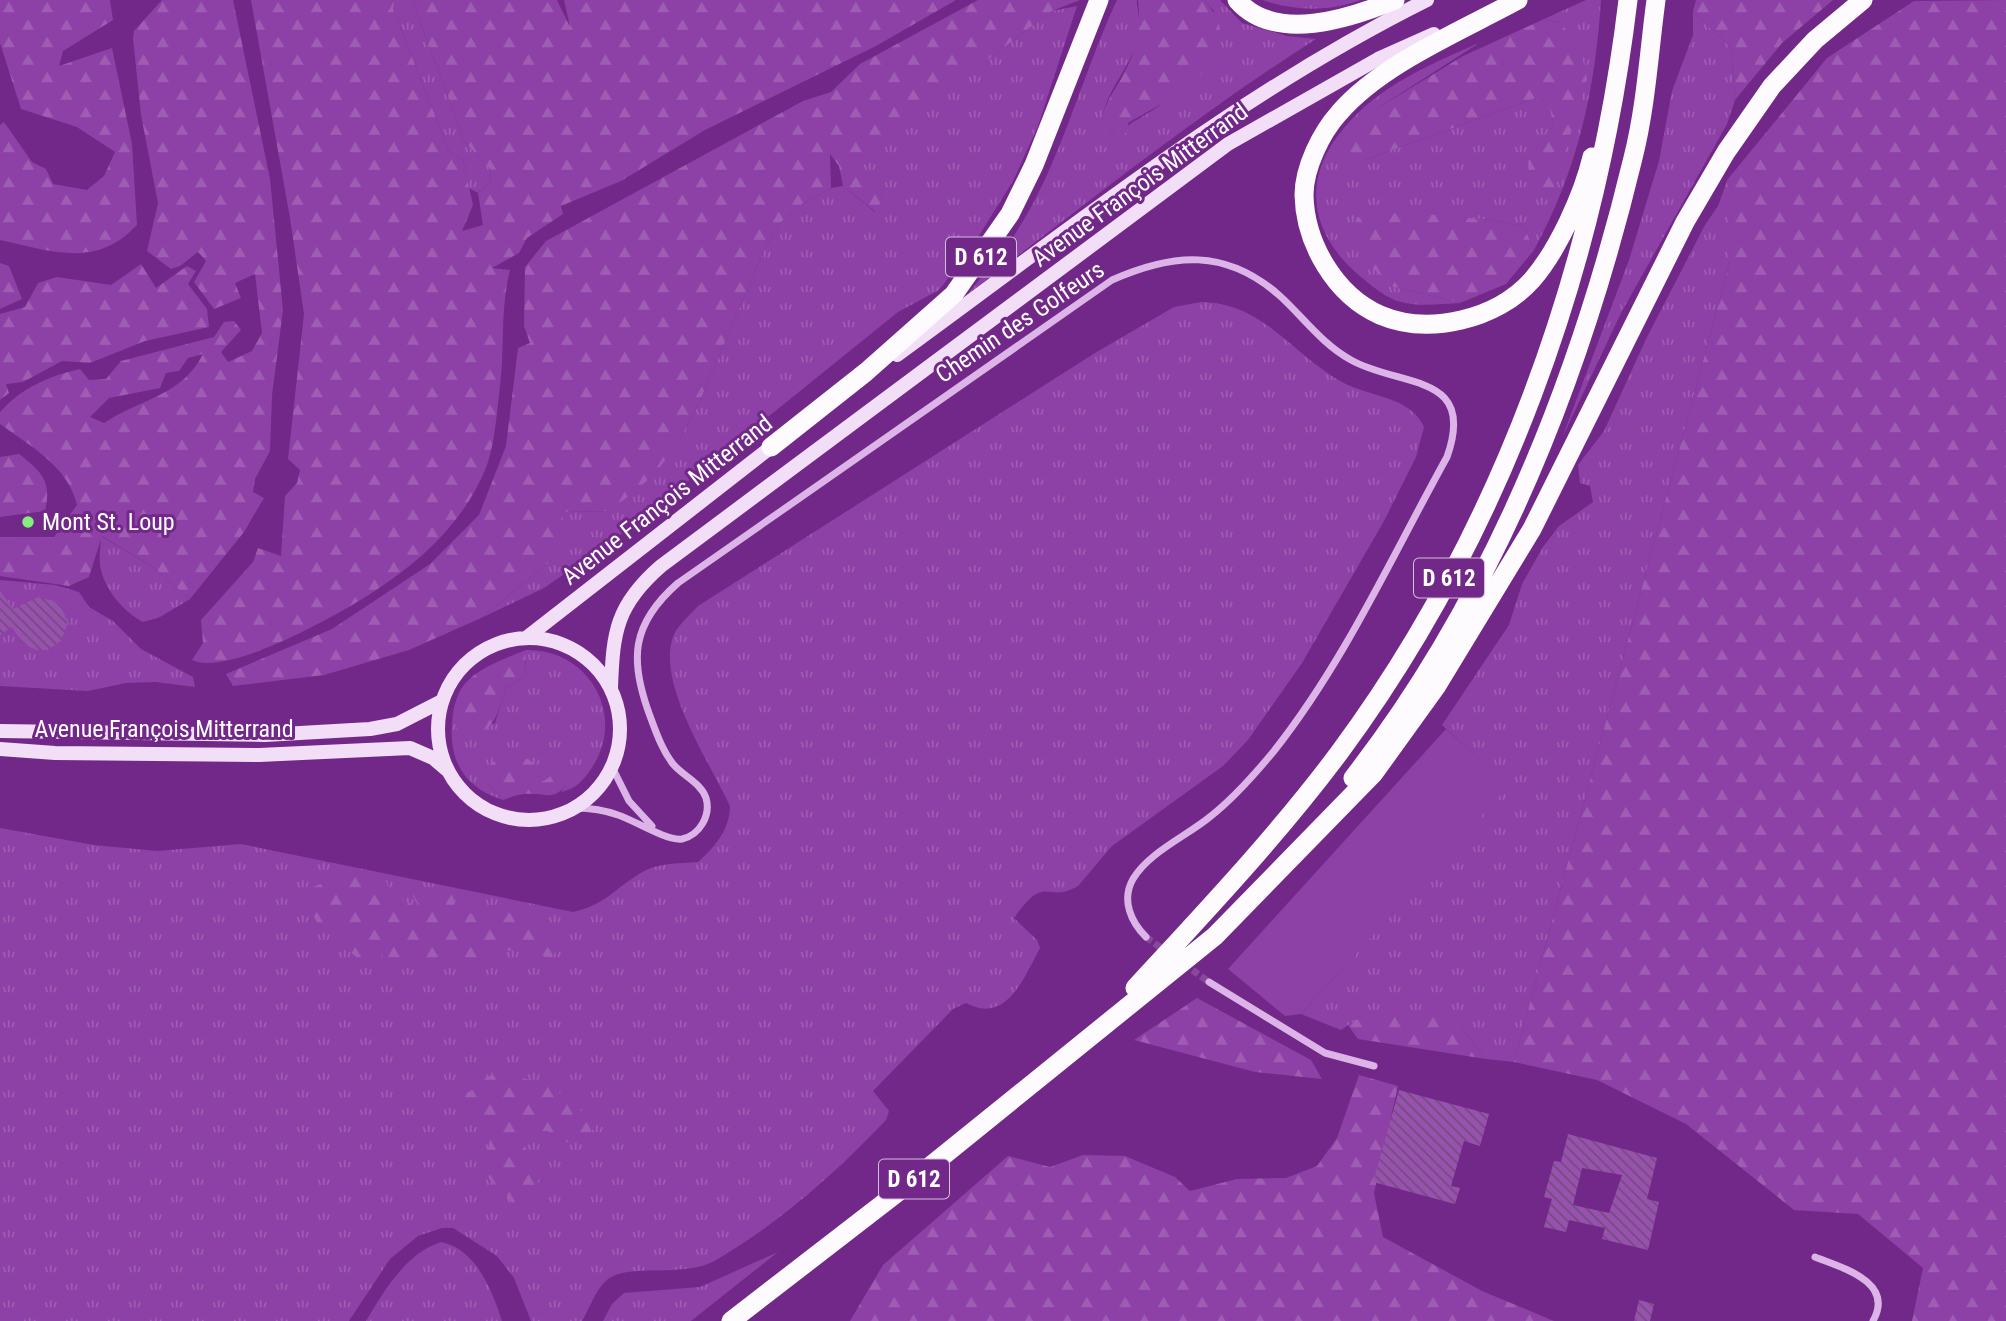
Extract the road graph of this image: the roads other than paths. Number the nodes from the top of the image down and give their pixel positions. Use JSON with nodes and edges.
{"nodes":[{"id":1,"x":1099,"y":0,"type":"edge"},
{"id":2,"x":1237,"y":0,"type":"edge"},
{"id":3,"x":1395,"y":0,"type":"edge"},
{"id":4,"x":1427,"y":0,"type":"edge"},
{"id":5,"x":1512,"y":0,"type":"edge"},
{"id":6,"x":1518,"y":0,"type":"edge"},
{"id":7,"x":1628,"y":0,"type":"edge"},
{"id":8,"x":1656,"y":0,"type":"edge"},
{"id":9,"x":1863,"y":0,"type":"edge"},
{"id":10,"x":1624,"y":30,"type":"junction"},
{"id":11,"x":771,"y":447,"type":"junction"},
{"id":12,"x":526,"y":638,"type":"junction"},
{"id":13,"x":611,"y":688,"type":"junction"},
{"id":14,"x":442,"y":701,"type":"junction"},
{"id":15,"x":0,"y":731,"type":"edge"},
{"id":16,"x":0,"y":749,"type":"edge"},
{"id":17,"x":612,"y":767,"type":"junction"},
{"id":18,"x":447,"y":771,"type":"junction"},
{"id":19,"x":576,"y":808,"type":"junction"},
{"id":20,"x":655,"y":830,"type":"junction"},
{"id":21,"x":1298,"y":848,"type":"junction"},
{"id":22,"x":1146,"y":937,"type":"tunnel mouth"},
{"id":23,"x":1209,"y":982,"type":"tunnel mouth"},
{"id":24,"x":1094,"y":1033,"type":"junction"},
{"id":25,"x":1374,"y":1066,"type":"dead end"},
{"id":26,"x":1815,"y":1257,"type":"dead end"},
{"id":27,"x":731,"y":1321,"type":"edge"},
{"id":28,"x":1873,"y":1321,"type":"edge"}],
"edges":[{"from":1,"to":11,"type":"highway","number":"D 612"},
{"from":2,"to":3,"type":"highway"},
{"from":4,"to":11,"type":"main road","name":"Avenue François Mitterrand"},
{"from":5,"to":13,"type":"main road","name":"Avenue François Mitterrand"},
{"from":6,"to":10,"type":"highway","number":"D 612"},
{"from":7,"to":10,"type":"highway","number":"D 612"},
{"from":8,"to":21,"type":"highway","number":"D 612"},
{"from":9,"to":21,"type":"highway","number":"D 612"},
{"from":10,"to":24,"type":"highway","number":"D 612"},
{"from":11,"to":12,"type":"main road","name":"Avenue François Mitterrand"},
{"from":12,"to":13,"type":"main road"},
{"from":12,"to":14,"type":"main road"},
{"from":13,"to":17,"type":"main road"},
{"from":14,"to":15,"type":"main road","name":"Avenue François Mitterrand"},
{"from":14,"to":18,"type":"main road"},
{"from":16,"to":18,"type":"main road","name":"Avenue François Mitterrand"},
{"from":17,"to":19,"type":"main road"},
{"from":17,"to":20,"type":"street"},
{"from":18,"to":19,"type":"main road"},
{"from":19,"to":20,"type":"street","name":"Chemin des Golfeurs"},
{"from":20,"to":22,"type":"street","name":"Chemin des Golfeurs"},
{"from":21,"to":24,"type":"highway","number":"D 612"},
{"from":23,"to":25,"type":"street"},
{"from":24,"to":27,"type":"highway","number":"D 612"},
{"from":26,"to":28,"type":"street"}]}
